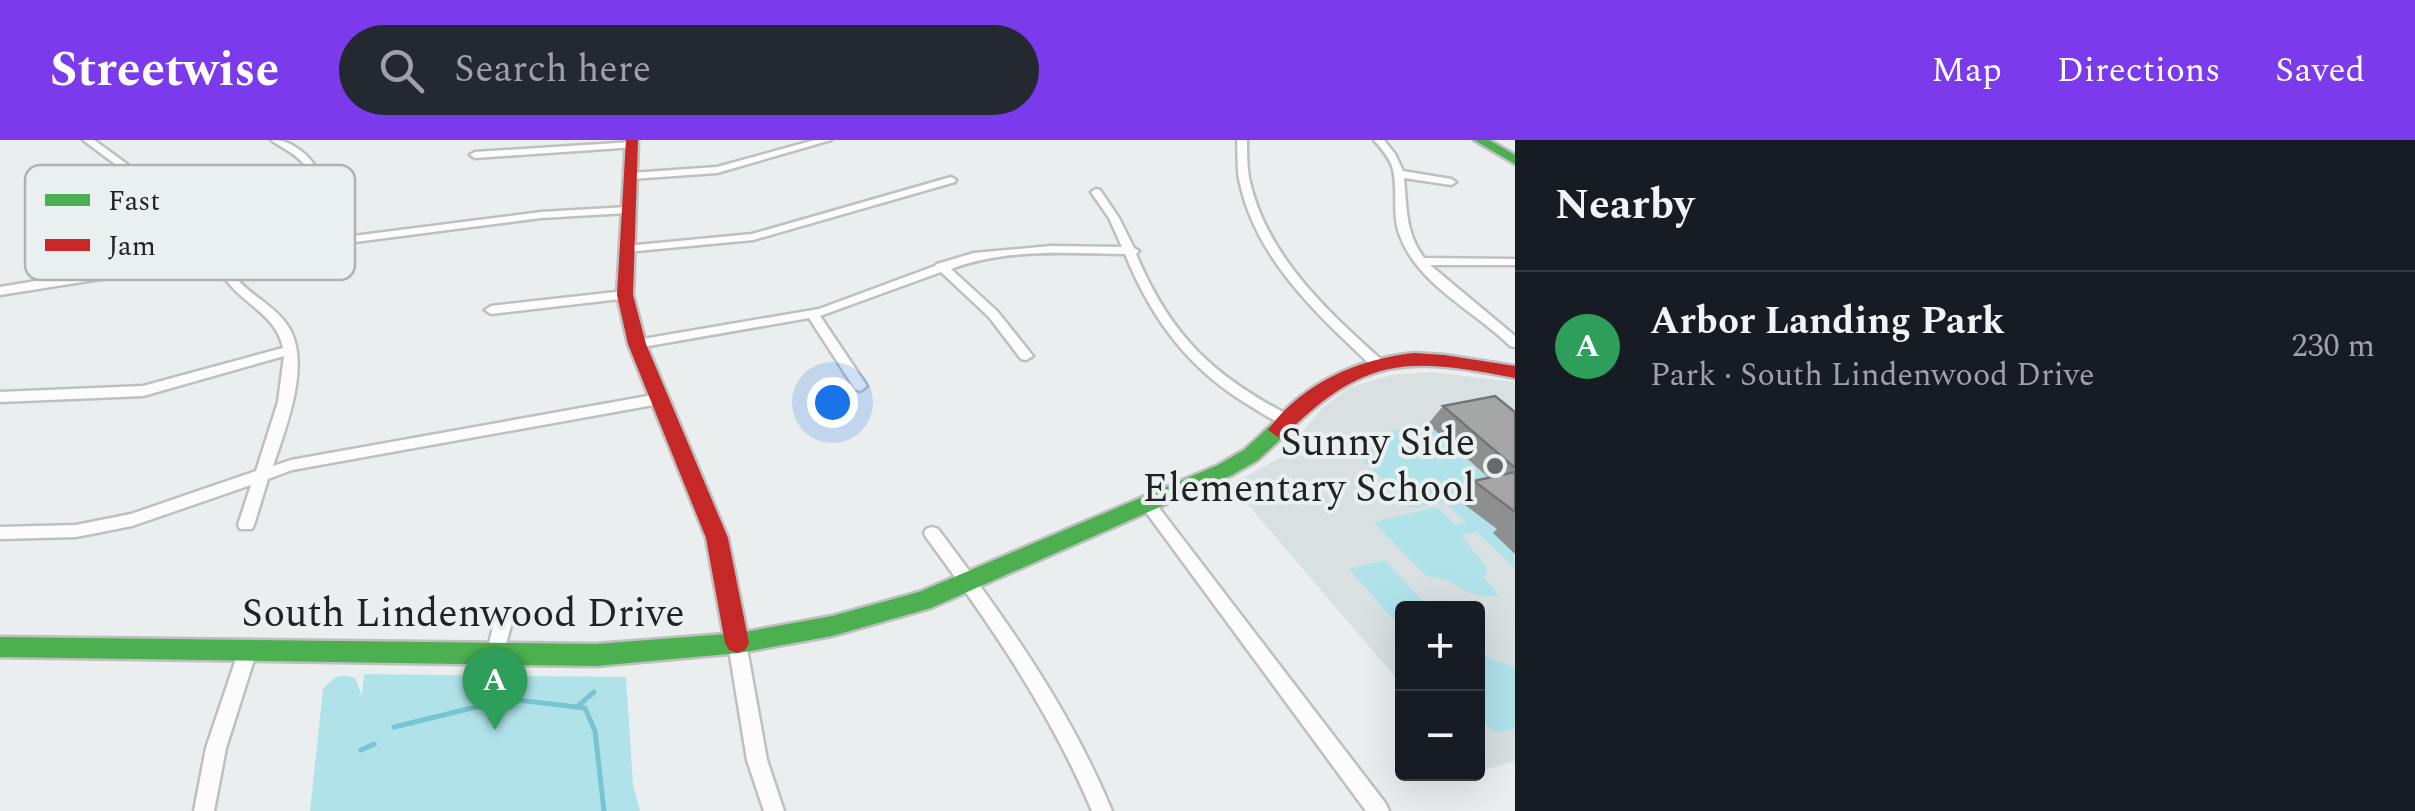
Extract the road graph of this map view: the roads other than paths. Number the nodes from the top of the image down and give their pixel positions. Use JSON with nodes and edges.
{"nodes":[{"id":1,"x":88,"y":140,"type":"edge"},
{"id":2,"x":276,"y":140,"type":"edge"},
{"id":3,"x":826,"y":140,"type":"edge"},
{"id":4,"x":1242,"y":140,"type":"edge"},
{"id":5,"x":1379,"y":140,"type":"edge"},
{"id":6,"x":1480,"y":140,"type":"edge"},
{"id":7,"x":632,"y":143,"type":"edge"},
{"id":8,"x":476,"y":155,"type":"dead end"},
{"id":9,"x":1515,"y":160,"type":"edge"},
{"id":10,"x":122,"y":165,"type":"edge"},
{"id":11,"x":311,"y":165,"type":"edge"},
{"id":12,"x":1402,"y":174,"type":"junction"},
{"id":13,"x":631,"y":176,"type":"junction"},
{"id":14,"x":951,"y":180,"type":"dead end"},
{"id":15,"x":1450,"y":182,"type":"dead end"},
{"id":16,"x":1096,"y":192,"type":"dead end"},
{"id":17,"x":627,"y":210,"type":"junction"},
{"id":18,"x":355,"y":239,"type":"edge"},
{"id":19,"x":626,"y":249,"type":"junction"},
{"id":20,"x":1132,"y":252,"type":"junction"},
{"id":21,"x":1422,"y":262,"type":"junction"},
{"id":22,"x":1515,"y":262,"type":"edge"},
{"id":23,"x":941,"y":266,"type":"junction"},
{"id":24,"x":66,"y":280,"type":"edge"},
{"id":25,"x":232,"y":280,"type":"edge"},
{"id":26,"x":0,"y":291,"type":"edge"},
{"id":27,"x":625,"y":295,"type":"junction"},
{"id":28,"x":490,"y":310,"type":"dead end"},
{"id":29,"x":812,"y":315,"type":"junction"},
{"id":30,"x":1515,"y":343,"type":"edge"},
{"id":31,"x":637,"y":344,"type":"junction"},
{"id":32,"x":291,"y":350,"type":"junction"},
{"id":33,"x":1026,"y":356,"type":"dead end"},
{"id":34,"x":1379,"y":365,"type":"junction"},
{"id":35,"x":1515,"y":372,"type":"edge"},
{"id":36,"x":860,"y":386,"type":"dead end"},
{"id":37,"x":0,"y":397,"type":"edge"},
{"id":38,"x":660,"y":399,"type":"junction"},
{"id":39,"x":1288,"y":420,"type":"junction"},
{"id":40,"x":262,"y":473,"type":"junction"},
{"id":41,"x":1148,"y":504,"type":"junction"},
{"id":42,"x":246,"y":524,"type":"dead end"},
{"id":43,"x":0,"y":532,"type":"edge"},
{"id":44,"x":932,"y":533,"type":"dead end"},
{"id":45,"x":970,"y":584,"type":"junction"},
{"id":46,"x":504,"y":618,"type":"dead end"},
{"id":47,"x":738,"y":644,"type":"junction"},
{"id":48,"x":0,"y":647,"type":"edge"},
{"id":49,"x":248,"y":650,"type":"junction"},
{"id":50,"x":496,"y":654,"type":"junction"},
{"id":51,"x":204,"y":811,"type":"edge"},
{"id":52,"x":774,"y":811,"type":"edge"},
{"id":53,"x":1102,"y":811,"type":"edge"},
{"id":54,"x":1379,"y":811,"type":"edge"}],
"edges":[{"from":1,"to":10,"type":"street"},
{"from":2,"to":11,"type":"street"},
{"from":3,"to":13,"type":"street"},
{"from":4,"to":34,"type":"street"},
{"from":5,"to":12,"type":"street"},
{"from":6,"to":9,"type":"street"},
{"from":7,"to":8,"type":"street"},
{"from":7,"to":13,"type":"street"},
{"from":12,"to":15,"type":"street"},
{"from":12,"to":21,"type":"street"},
{"from":13,"to":17,"type":"street"},
{"from":14,"to":19,"type":"street"},
{"from":16,"to":20,"type":"street"},
{"from":17,"to":18,"type":"street"},
{"from":17,"to":19,"type":"street"},
{"from":19,"to":27,"type":"street"},
{"from":20,"to":23,"type":"street"},
{"from":20,"to":39,"type":"street"},
{"from":21,"to":22,"type":"street"},
{"from":21,"to":30,"type":"street"},
{"from":23,"to":29,"type":"street"},
{"from":23,"to":33,"type":"street"},
{"from":24,"to":26,"type":"street"},
{"from":25,"to":32,"type":"street"},
{"from":27,"to":28,"type":"street"},
{"from":27,"to":31,"type":"street"},
{"from":29,"to":31,"type":"street"},
{"from":29,"to":36,"type":"street"},
{"from":31,"to":38,"type":"street"},
{"from":32,"to":37,"type":"street"},
{"from":32,"to":40,"type":"street"},
{"from":34,"to":35,"type":"street","name":"South Lindenwood Drive"},
{"from":34,"to":39,"type":"street","name":"South Lindenwood Drive"},
{"from":38,"to":40,"type":"street"},
{"from":38,"to":47,"type":"street"},
{"from":39,"to":41,"type":"street","name":"South Lindenwood Drive"},
{"from":40,"to":42,"type":"street"},
{"from":40,"to":43,"type":"street"},
{"from":41,"to":45,"type":"street","name":"South Lindenwood Drive"},
{"from":41,"to":54,"type":"street"},
{"from":44,"to":45,"type":"street"},
{"from":45,"to":47,"type":"street","name":"South Lindenwood Drive"},
{"from":45,"to":53,"type":"street"},
{"from":46,"to":50,"type":"street"},
{"from":47,"to":50,"type":"street","name":"South Lindenwood Drive"},
{"from":47,"to":52,"type":"street"},
{"from":48,"to":49,"type":"street","name":"South Lindenwood Drive"},
{"from":49,"to":50,"type":"street","name":"South Lindenwood Drive"},
{"from":49,"to":51,"type":"street"}]}
